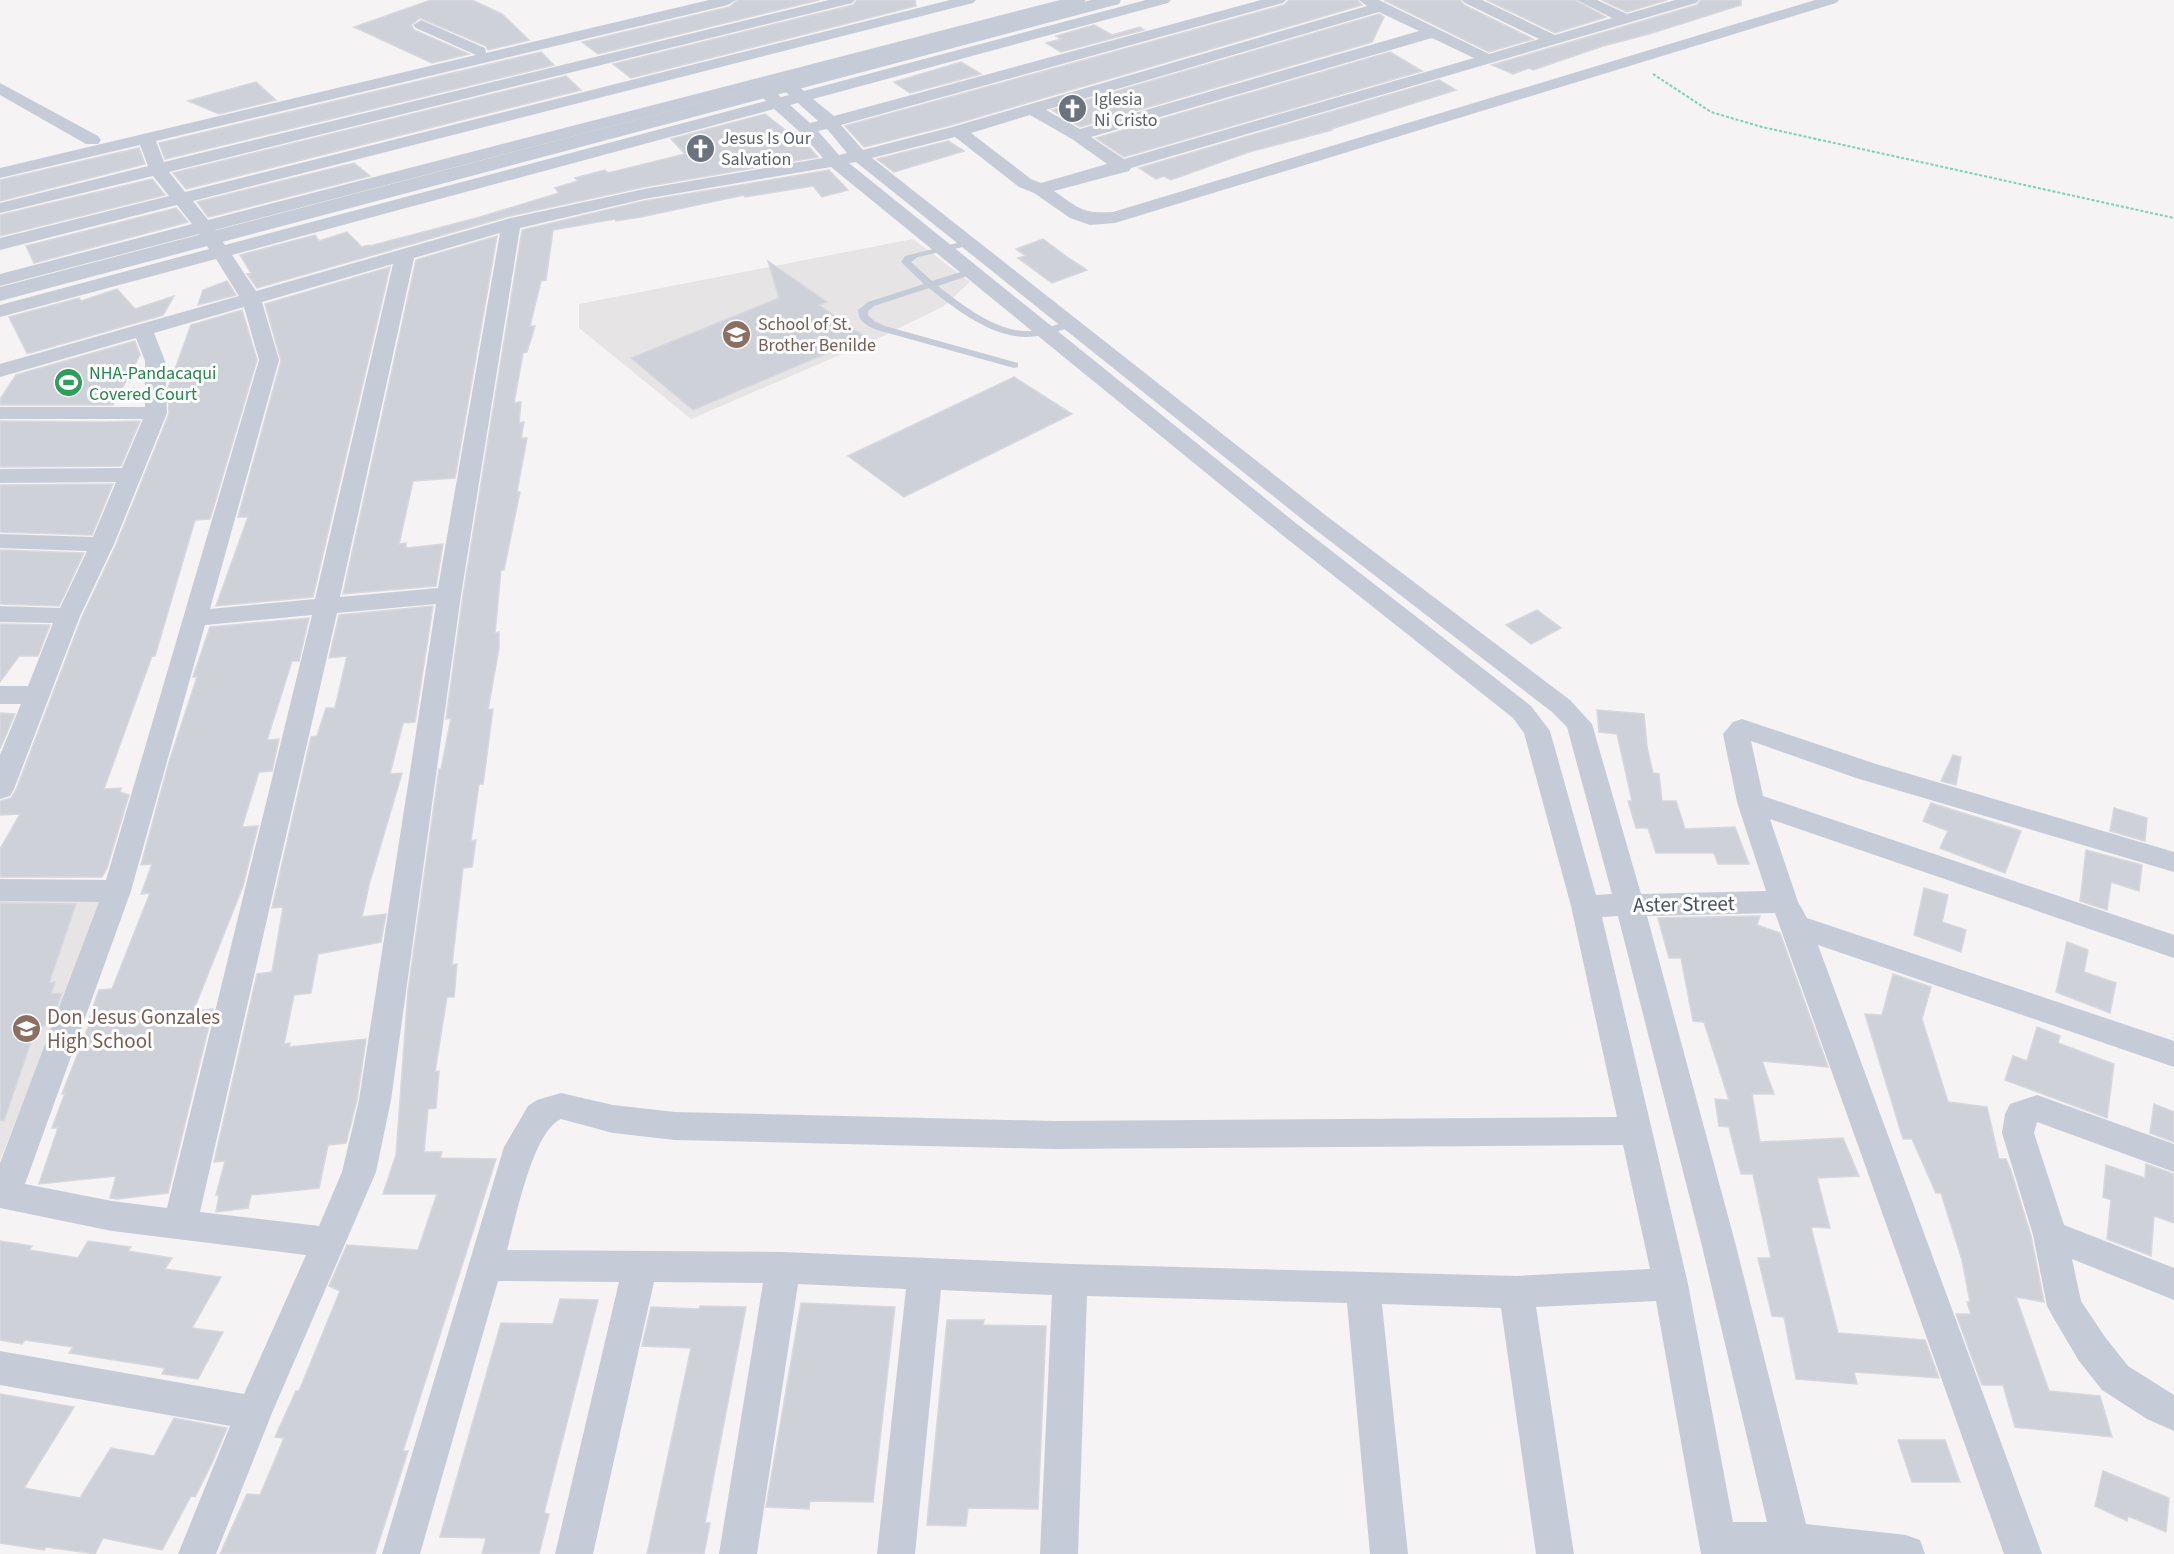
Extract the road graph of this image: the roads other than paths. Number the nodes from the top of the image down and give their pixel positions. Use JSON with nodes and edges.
{"nodes":[{"id":1,"x":684,"y":0,"type":"edge"},
{"id":2,"x":728,"y":0,"type":"edge"},
{"id":3,"x":847,"y":0,"type":"edge"},
{"id":4,"x":907,"y":0,"type":"edge"},
{"id":5,"x":968,"y":0,"type":"edge"},
{"id":6,"x":1078,"y":0,"type":"edge"},
{"id":7,"x":1112,"y":0,"type":"edge"},
{"id":8,"x":1163,"y":0,"type":"edge"},
{"id":9,"x":1278,"y":0,"type":"edge"},
{"id":10,"x":1470,"y":0,"type":"edge"},
{"id":11,"x":1585,"y":0,"type":"edge"},
{"id":12,"x":1831,"y":0,"type":"edge"},
{"id":13,"x":1680,"y":1,"type":"edge"},
{"id":14,"x":1373,"y":4,"type":"edge"},
{"id":15,"x":924,"y":11,"type":"junction"},
{"id":16,"x":1626,"y":19,"type":"junction"},
{"id":17,"x":421,"y":25,"type":"dead end"},
{"id":18,"x":953,"y":33,"type":"junction"},
{"id":19,"x":1434,"y":33,"type":"junction"},
{"id":20,"x":1551,"y":39,"type":"junction"},
{"id":21,"x":484,"y":54,"type":"junction"},
{"id":22,"x":1488,"y":59,"type":"junction"},
{"id":23,"x":606,"y":60,"type":"junction"},
{"id":24,"x":514,"y":83,"type":"junction"},
{"id":25,"x":628,"y":87,"type":"junction"},
{"id":26,"x":0,"y":88,"type":"edge"},
{"id":27,"x":783,"y":95,"type":"junction"},
{"id":28,"x":539,"y":108,"type":"junction"},
{"id":29,"x":1034,"y":110,"type":"junction"},
{"id":30,"x":643,"y":113,"type":"junction"},
{"id":31,"x":819,"y":126,"type":"junction"},
{"id":32,"x":957,"y":130,"type":"junction"},
{"id":33,"x":1078,"y":135,"type":"junction"},
{"id":34,"x":147,"y":139,"type":"junction"},
{"id":35,"x":92,"y":140,"type":"junction"},
{"id":36,"x":847,"y":158,"type":"junction"},
{"id":37,"x":0,"y":161,"type":"edge"},
{"id":38,"x":1123,"y":166,"type":"junction"},
{"id":39,"x":158,"y":170,"type":"junction"},
{"id":40,"x":0,"y":173,"type":"edge"},
{"id":41,"x":1040,"y":189,"type":"junction"},
{"id":42,"x":184,"y":200,"type":"junction"},
{"id":43,"x":0,"y":208,"type":"edge"},
{"id":44,"x":511,"y":224,"type":"junction"},
{"id":45,"x":212,"y":240,"type":"junction"},
{"id":46,"x":969,"y":243,"type":"junction"},
{"id":47,"x":0,"y":244,"type":"edge"},
{"id":48,"x":942,"y":249,"type":"junction"},
{"id":49,"x":405,"y":255,"type":"junction"},
{"id":50,"x":970,"y":272,"type":"junction"},
{"id":51,"x":0,"y":280,"type":"edge"},
{"id":52,"x":930,"y":285,"type":"junction"},
{"id":53,"x":0,"y":294,"type":"edge"},
{"id":54,"x":251,"y":299,"type":"junction"},
{"id":55,"x":0,"y":311,"type":"edge"},
{"id":56,"x":1072,"y":324,"type":"junction"},
{"id":57,"x":143,"y":330,"type":"junction"},
{"id":58,"x":1045,"y":331,"type":"junction"},
{"id":59,"x":1014,"y":365,"type":"dead end"},
{"id":60,"x":0,"y":370,"type":"edge"},
{"id":61,"x":156,"y":412,"type":"junction"},
{"id":62,"x":0,"y":413,"type":"edge"},
{"id":63,"x":130,"y":475,"type":"junction"},
{"id":64,"x":0,"y":476,"type":"edge"},
{"id":65,"x":1316,"y":519,"type":"junction"},
{"id":66,"x":1289,"y":530,"type":"junction"},
{"id":67,"x":0,"y":540,"type":"edge"},
{"id":68,"x":102,"y":543,"type":"junction"},
{"id":69,"x":449,"y":595,"type":"junction"},
{"id":70,"x":326,"y":606,"type":"junction"},
{"id":71,"x":0,"y":614,"type":"edge"},
{"id":72,"x":68,"y":616,"type":"junction"},
{"id":73,"x":195,"y":618,"type":"junction"},
{"id":74,"x":0,"y":694,"type":"edge"},
{"id":75,"x":36,"y":695,"type":"junction"},
{"id":76,"x":0,"y":789,"type":"edge"},
{"id":77,"x":1750,"y":802,"type":"junction"},
{"id":78,"x":2174,"y":862,"type":"edge"},
{"id":79,"x":0,"y":890,"type":"edge"},
{"id":80,"x":117,"y":891,"type":"junction"},
{"id":81,"x":1631,"y":905,"type":"junction"},
{"id":82,"x":1585,"y":906,"type":"junction"},
{"id":83,"x":1790,"y":914,"type":"junction"},
{"id":84,"x":2174,"y":947,"type":"edge"},
{"id":85,"x":2174,"y":1054,"type":"edge"},
{"id":86,"x":1635,"y":1131,"type":"junction"},
{"id":87,"x":2174,"y":1158,"type":"edge"},
{"id":88,"x":2,"y":1193,"type":"edge"},
{"id":89,"x":180,"y":1225,"type":"junction"},
{"id":90,"x":2050,"y":1235,"type":"junction"},
{"id":91,"x":327,"y":1242,"type":"junction"},
{"id":92,"x":486,"y":1265,"type":"junction"},
{"id":93,"x":640,"y":1268,"type":"junction"},
{"id":94,"x":783,"y":1268,"type":"junction"},
{"id":95,"x":925,"y":1275,"type":"junction"},
{"id":96,"x":1070,"y":1280,"type":"junction"},
{"id":97,"x":1671,"y":1284,"type":"junction"},
{"id":98,"x":2174,"y":1284,"type":"edge"},
{"id":99,"x":1363,"y":1287,"type":"junction"},
{"id":100,"x":1516,"y":1292,"type":"junction"},
{"id":101,"x":0,"y":1368,"type":"edge"},
{"id":102,"x":254,"y":1413,"type":"junction"},
{"id":103,"x":2174,"y":1413,"type":"edge"},
{"id":104,"x":1718,"y":1548,"type":"edge"},
{"id":105,"x":1792,"y":1548,"type":"edge"},
{"id":106,"x":197,"y":1554,"type":"edge"},
{"id":107,"x":401,"y":1554,"type":"edge"},
{"id":108,"x":574,"y":1554,"type":"edge"},
{"id":109,"x":738,"y":1554,"type":"edge"},
{"id":110,"x":896,"y":1554,"type":"edge"},
{"id":111,"x":1059,"y":1554,"type":"edge"},
{"id":112,"x":1389,"y":1554,"type":"edge"},
{"id":113,"x":1555,"y":1554,"type":"edge"},
{"id":114,"x":1906,"y":1554,"type":"edge"},
{"id":115,"x":2023,"y":1554,"type":"edge"}],
"edges":[{"from":1,"to":21,"type":"street"},
{"from":2,"to":21,"type":"street"},
{"from":3,"to":23,"type":"street"},
{"from":4,"to":15,"type":"street"},
{"from":5,"to":15,"type":"street"},
{"from":6,"to":18,"type":"street"},
{"from":7,"to":27,"type":"street"},
{"from":8,"to":27,"type":"street"},
{"from":9,"to":31,"type":"street"},
{"from":10,"to":20,"type":"street"},
{"from":11,"to":16,"type":"street"},
{"from":12,"to":41,"type":"street"},
{"from":13,"to":16,"type":"street"},
{"from":14,"to":19,"type":"street"},
{"from":14,"to":29,"type":"street"},
{"from":15,"to":18,"type":"street"},
{"from":15,"to":25,"type":"street"},
{"from":16,"to":20,"type":"street"},
{"from":17,"to":21,"type":"street"},
{"from":18,"to":30,"type":"street"},
{"from":19,"to":22,"type":"street"},
{"from":19,"to":33,"type":"street"},
{"from":20,"to":22,"type":"street"},
{"from":21,"to":24,"type":"street"},
{"from":21,"to":34,"type":"street"},
{"from":21,"to":35,"type":"street"},
{"from":22,"to":38,"type":"street"},
{"from":23,"to":24,"type":"street"},
{"from":23,"to":25,"type":"street"},
{"from":24,"to":28,"type":"street"},
{"from":24,"to":39,"type":"street"},
{"from":25,"to":28,"type":"street"},
{"from":25,"to":30,"type":"street"},
{"from":26,"to":35,"type":"street"},
{"from":27,"to":31,"type":"street"},
{"from":27,"to":45,"type":"street"},
{"from":28,"to":42,"type":"street"},
{"from":29,"to":32,"type":"street"},
{"from":29,"to":33,"type":"street"},
{"from":30,"to":45,"type":"street"},
{"from":31,"to":36,"type":"street"},
{"from":32,"to":36,"type":"street"},
{"from":32,"to":41,"type":"street"},
{"from":33,"to":38,"type":"street"},
{"from":34,"to":39,"type":"street"},
{"from":34,"to":40,"type":"street"},
{"from":35,"to":37,"type":"street"},
{"from":36,"to":44,"type":"street"},
{"from":36,"to":46,"type":"street"},
{"from":36,"to":48,"type":"street"},
{"from":38,"to":41,"type":"street"},
{"from":39,"to":42,"type":"street"},
{"from":39,"to":43,"type":"street"},
{"from":42,"to":45,"type":"street"},
{"from":42,"to":47,"type":"street"},
{"from":44,"to":49,"type":"street"},
{"from":44,"to":69,"type":"street"},
{"from":45,"to":51,"type":"street"},
{"from":45,"to":53,"type":"street"},
{"from":45,"to":54,"type":"street"},
{"from":45,"to":55,"type":"street"},
{"from":46,"to":48,"type":"lane"},
{"from":46,"to":56,"type":"street"},
{"from":48,"to":50,"type":"street"},
{"from":48,"to":52,"type":"lane"},
{"from":49,"to":54,"type":"street"},
{"from":49,"to":70,"type":"street"},
{"from":50,"to":52,"type":"lane"},
{"from":50,"to":58,"type":"street"},
{"from":52,"to":58,"type":"lane"},
{"from":52,"to":59,"type":"lane"},
{"from":54,"to":57,"type":"street"},
{"from":54,"to":73,"type":"street"},
{"from":56,"to":58,"type":"lane"},
{"from":56,"to":65,"type":"street"},
{"from":57,"to":60,"type":"street"},
{"from":57,"to":61,"type":"street"},
{"from":58,"to":66,"type":"street"},
{"from":61,"to":62,"type":"street"},
{"from":61,"to":63,"type":"street"},
{"from":63,"to":64,"type":"street"},
{"from":63,"to":68,"type":"street"},
{"from":65,"to":66,"type":"street"},
{"from":65,"to":81,"type":"street"},
{"from":66,"to":82,"type":"street"},
{"from":67,"to":68,"type":"street"},
{"from":68,"to":72,"type":"street"},
{"from":69,"to":70,"type":"street"},
{"from":69,"to":91,"type":"street"},
{"from":70,"to":73,"type":"street"},
{"from":70,"to":89,"type":"street"},
{"from":71,"to":72,"type":"street"},
{"from":72,"to":75,"type":"street"},
{"from":73,"to":80,"type":"street"},
{"from":74,"to":75,"type":"street"},
{"from":75,"to":76,"type":"street"},
{"from":77,"to":78,"type":"street"},
{"from":77,"to":83,"type":"street"},
{"from":77,"to":84,"type":"street"},
{"from":79,"to":80,"type":"street"},
{"from":80,"to":88,"type":"street"},
{"from":81,"to":82,"type":"street","name":"Aster Street"},
{"from":81,"to":83,"type":"street","name":"Aster Street"},
{"from":81,"to":105,"type":"street"},
{"from":82,"to":86,"type":"street"},
{"from":83,"to":85,"type":"street","name":"Aster Street"},
{"from":83,"to":115,"type":"street"},
{"from":86,"to":92,"type":"street"},
{"from":86,"to":97,"type":"street"},
{"from":87,"to":90,"type":"street"},
{"from":88,"to":89,"type":"street"},
{"from":89,"to":91,"type":"street"},
{"from":90,"to":98,"type":"street"},
{"from":90,"to":103,"type":"street"},
{"from":91,"to":102,"type":"street"},
{"from":92,"to":93,"type":"street"},
{"from":92,"to":107,"type":"street"},
{"from":93,"to":94,"type":"street"},
{"from":93,"to":108,"type":"street"},
{"from":94,"to":95,"type":"street"},
{"from":94,"to":109,"type":"street"},
{"from":95,"to":96,"type":"street"},
{"from":95,"to":110,"type":"street"},
{"from":96,"to":99,"type":"street"},
{"from":96,"to":111,"type":"street"},
{"from":97,"to":100,"type":"street"},
{"from":97,"to":104,"type":"street"},
{"from":99,"to":100,"type":"street"},
{"from":99,"to":112,"type":"street"},
{"from":100,"to":113,"type":"street"},
{"from":101,"to":102,"type":"street"},
{"from":102,"to":106,"type":"street"},
{"from":104,"to":105,"type":"street"},
{"from":105,"to":114,"type":"street"}]}
